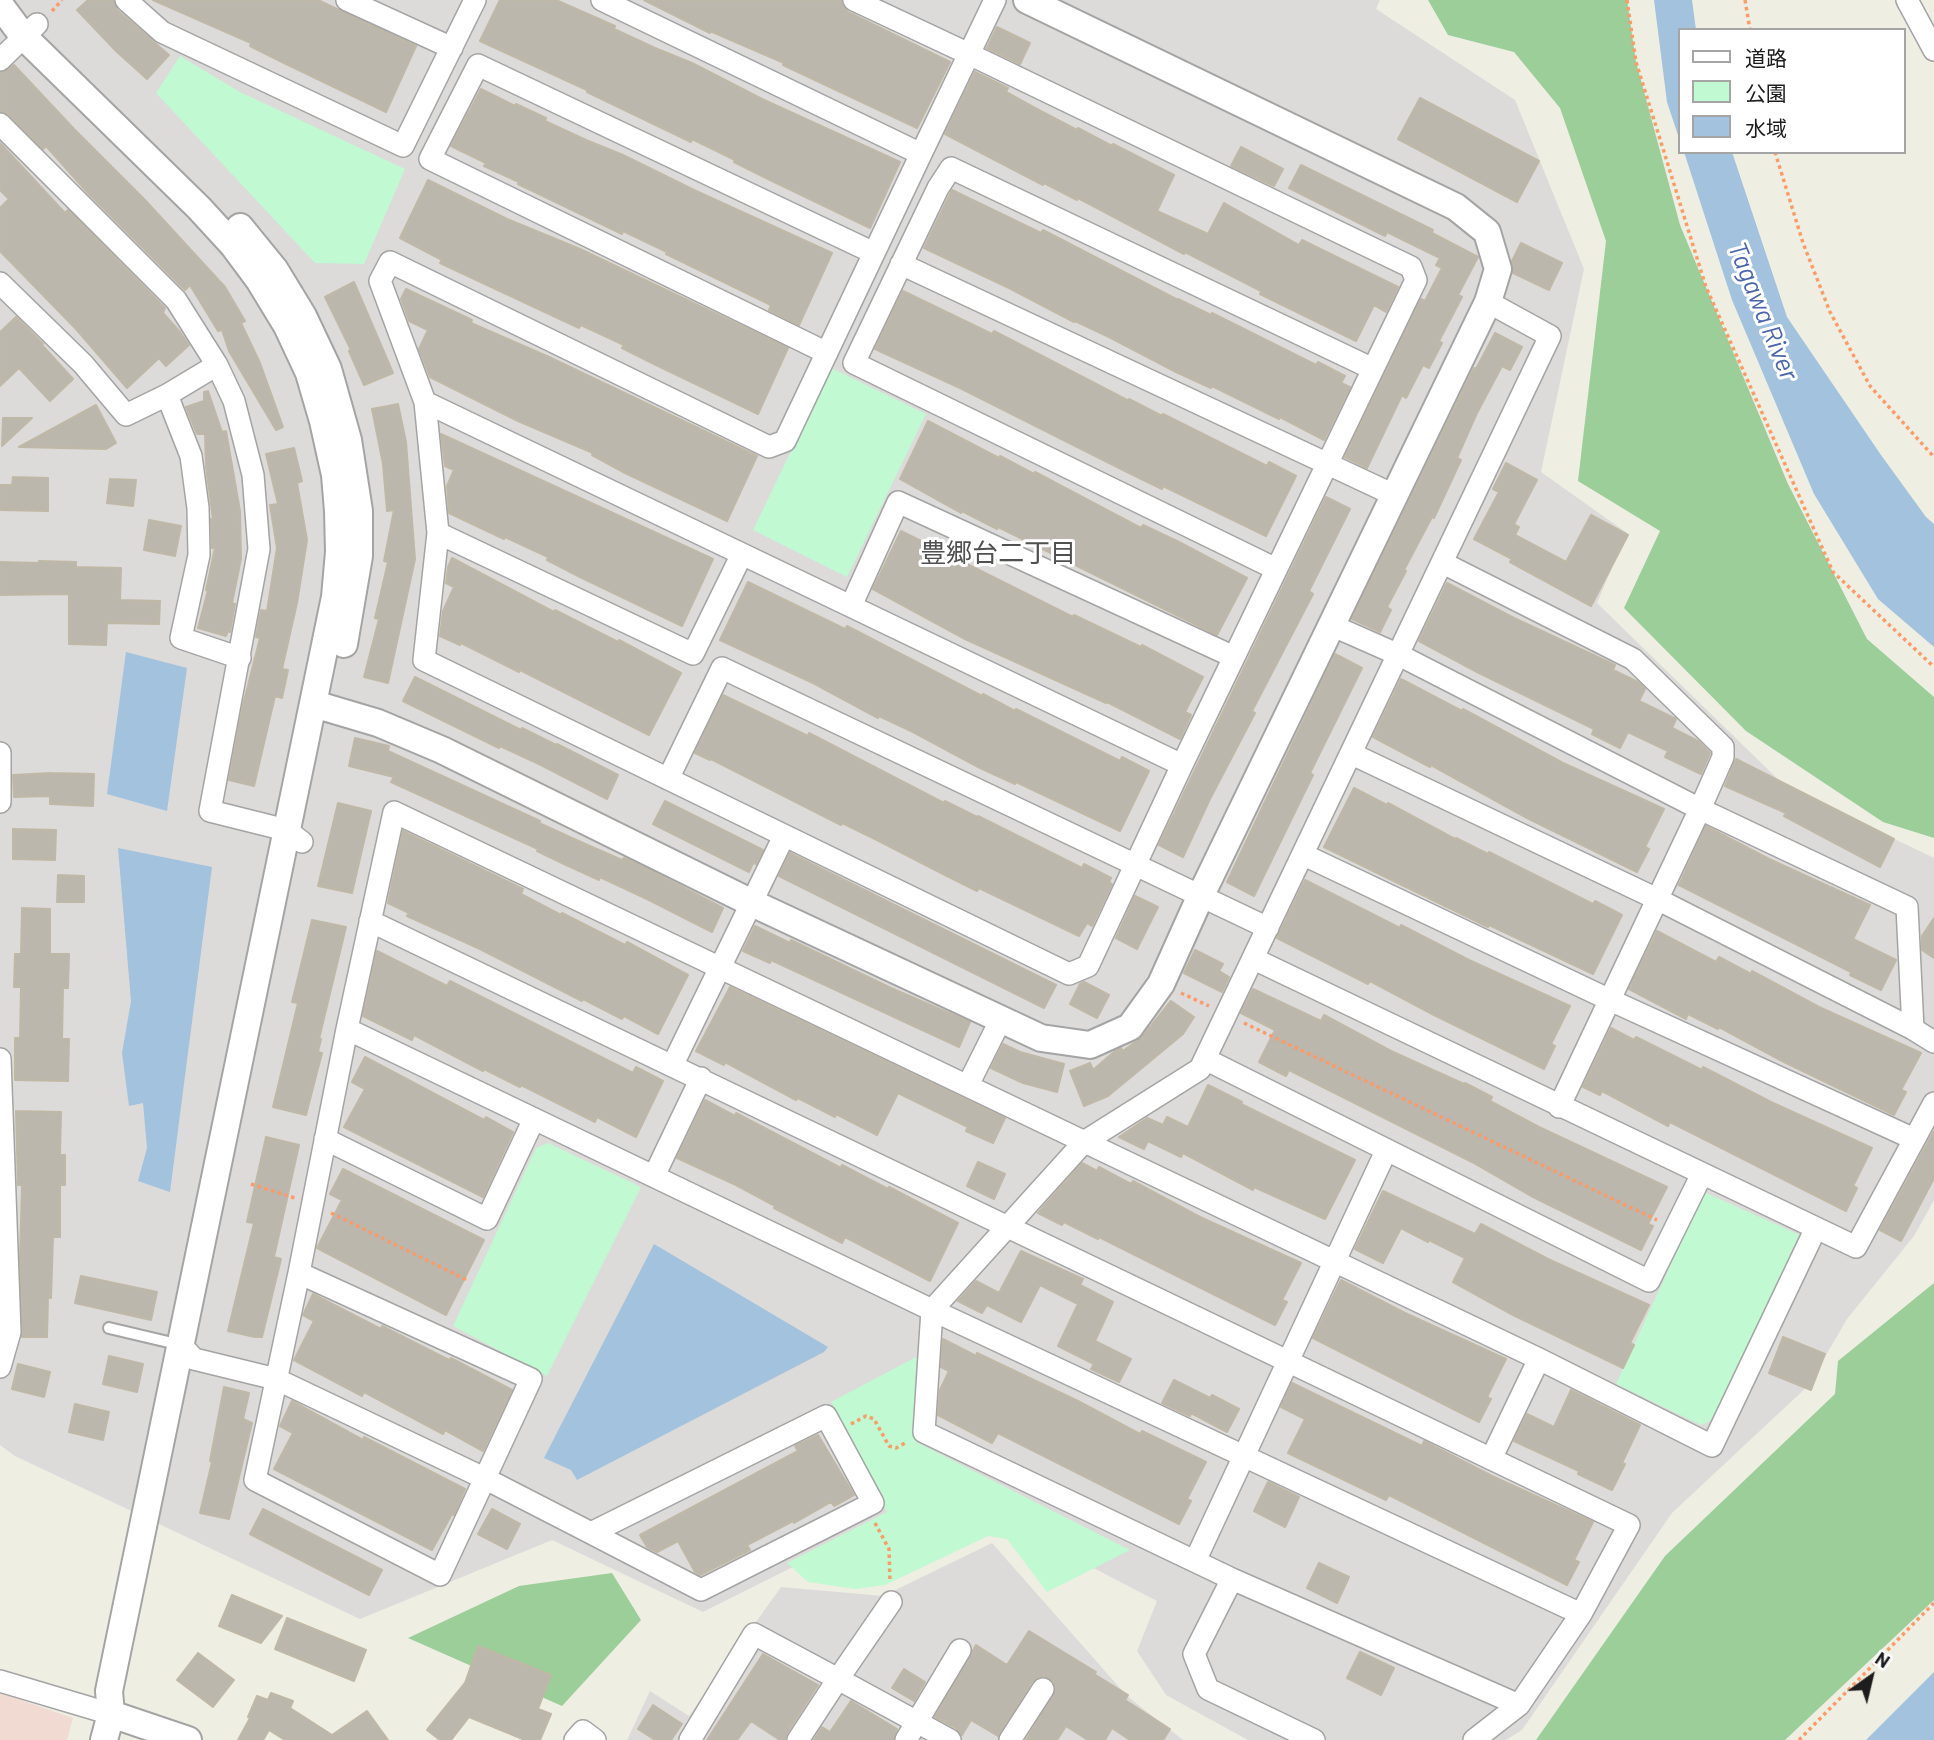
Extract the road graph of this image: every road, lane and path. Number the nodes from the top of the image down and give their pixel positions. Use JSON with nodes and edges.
{"nodes":[{"id":1,"x":19,"y":0,"type":"edge"},
{"id":2,"x":62,"y":0,"type":"edge"},
{"id":3,"x":126,"y":0,"type":"edge"},
{"id":4,"x":347,"y":0,"type":"edge"},
{"id":5,"x":475,"y":0,"type":"edge"},
{"id":6,"x":602,"y":0,"type":"edge"},
{"id":7,"x":855,"y":0,"type":"edge"},
{"id":8,"x":995,"y":0,"type":"edge"},
{"id":9,"x":1027,"y":0,"type":"edge"},
{"id":10,"x":1627,"y":0,"type":"edge"},
{"id":11,"x":1745,"y":0,"type":"edge"},
{"id":12,"x":1908,"y":0,"type":"edge"},
{"id":13,"x":0,"y":5,"type":"edge"},
{"id":14,"x":37,"y":24,"type":"junction"},
{"id":15,"x":1750,"y":28,"type":"edge"},
{"id":16,"x":452,"y":48,"type":"junction"},
{"id":17,"x":1934,"y":50,"type":"edge"},
{"id":18,"x":968,"y":54,"type":"junction"},
{"id":19,"x":0,"y":60,"type":"edge"},
{"id":20,"x":0,"y":124,"type":"edge"},
{"id":21,"x":921,"y":154,"type":"junction"},
{"id":22,"x":1776,"y":154,"type":"edge"},
{"id":23,"x":874,"y":253,"type":"junction"},
{"id":24,"x":901,"y":264,"type":"junction"},
{"id":25,"x":0,"y":283,"type":"edge"},
{"id":26,"x":1488,"y":302,"type":"junction"},
{"id":27,"x":827,"y":353,"type":"junction"},
{"id":28,"x":217,"y":365,"type":"junction"},
{"id":29,"x":1373,"y":369,"type":"junction"},
{"id":30,"x":167,"y":394,"type":"junction"},
{"id":31,"x":425,"y":402,"type":"junction"},
{"id":32,"x":1934,"y":457,"type":"edge"},
{"id":33,"x":1327,"y":464,"type":"junction"},
{"id":34,"x":1394,"y":495,"type":"junction"},
{"id":35,"x":438,"y":533,"type":"junction"},
{"id":36,"x":742,"y":554,"type":"junction"},
{"id":37,"x":1443,"y":563,"type":"junction"},
{"id":38,"x":1276,"y":569,"type":"junction"},
{"id":39,"x":851,"y":606,"type":"junction"},
{"id":40,"x":1331,"y":625,"type":"junction"},
{"id":41,"x":1399,"y":655,"type":"junction"},
{"id":42,"x":1234,"y":657,"type":"junction"},
{"id":43,"x":240,"y":658,"type":"junction"},
{"id":44,"x":1934,"y":667,"type":"edge"},
{"id":45,"x":322,"y":706,"type":"junction"},
{"id":46,"x":0,"y":753,"type":"edge"},
{"id":47,"x":1352,"y":754,"type":"junction"},
{"id":48,"x":1182,"y":765,"type":"junction"},
{"id":49,"x":668,"y":779,"type":"junction"},
{"id":50,"x":0,"y":802,"type":"edge"},
{"id":51,"x":1700,"y":809,"type":"junction"},
{"id":52,"x":294,"y":836,"type":"junction"},
{"id":53,"x":784,"y":836,"type":"junction"},
{"id":54,"x":1304,"y":855,"type":"junction"},
{"id":55,"x":1136,"y":864,"type":"junction"},
{"id":56,"x":1201,"y":895,"type":"junction"},
{"id":57,"x":1657,"y":899,"type":"junction"},
{"id":58,"x":752,"y":903,"type":"junction"},
{"id":59,"x":370,"y":921,"type":"junction"},
{"id":60,"x":1268,"y":928,"type":"junction"},
{"id":61,"x":1254,"y":959,"type":"junction"},
{"id":62,"x":720,"y":967,"type":"junction"},
{"id":63,"x":1161,"y":984,"type":"junction"},
{"id":64,"x":1610,"y":1000,"type":"junction"},
{"id":65,"x":1227,"y":1014,"type":"junction"},
{"id":66,"x":1001,"y":1019,"type":"junction"},
{"id":67,"x":346,"y":1029,"type":"junction"},
{"id":68,"x":1913,"y":1029,"type":"junction"},
{"id":69,"x":1934,"y":1042,"type":"edge"},
{"id":70,"x":0,"y":1059,"type":"edge"},
{"id":71,"x":1205,"y":1059,"type":"junction"},
{"id":72,"x":673,"y":1064,"type":"junction"},
{"id":73,"x":701,"y":1078,"type":"junction"},
{"id":74,"x":968,"y":1086,"type":"junction"},
{"id":75,"x":1934,"y":1103,"type":"edge"},
{"id":76,"x":1559,"y":1107,"type":"junction"},
{"id":77,"x":534,"y":1119,"type":"junction"},
{"id":78,"x":325,"y":1139,"type":"junction"},
{"id":79,"x":1914,"y":1139,"type":"junction"},
{"id":80,"x":1084,"y":1142,"type":"junction"},
{"id":81,"x":1386,"y":1151,"type":"junction"},
{"id":82,"x":1702,"y":1174,"type":"junction"},
{"id":83,"x":654,"y":1176,"type":"junction"},
{"id":84,"x":251,"y":1184,"type":"dead end"},
{"id":85,"x":313,"y":1204,"type":"junction"},
{"id":86,"x":1008,"y":1226,"type":"junction"},
{"id":87,"x":1816,"y":1228,"type":"junction"},
{"id":88,"x":1675,"y":1229,"type":"junction"},
{"id":89,"x":1334,"y":1262,"type":"junction"},
{"id":90,"x":299,"y":1273,"type":"junction"},
{"id":91,"x":467,"y":1280,"type":"dead end"},
{"id":92,"x":932,"y":1310,"type":"junction"},
{"id":93,"x":109,"y":1328,"type":"dead end"},
{"id":94,"x":188,"y":1352,"type":"junction"},
{"id":95,"x":1539,"y":1359,"type":"junction"},
{"id":96,"x":1286,"y":1362,"type":"junction"},
{"id":97,"x":0,"y":1367,"type":"edge"},
{"id":98,"x":275,"y":1380,"type":"junction"},
{"id":99,"x":924,"y":1432,"type":"junction"},
{"id":100,"x":835,"y":1433,"type":"junction"},
{"id":101,"x":1243,"y":1456,"type":"junction"},
{"id":102,"x":1491,"y":1459,"type":"junction"},
{"id":103,"x":486,"y":1479,"type":"junction"},
{"id":104,"x":866,"y":1506,"type":"junction"},
{"id":105,"x":591,"y":1533,"type":"junction"},
{"id":106,"x":1195,"y":1561,"type":"junction"},
{"id":107,"x":1232,"y":1579,"type":"junction"},
{"id":108,"x":891,"y":1602,"type":"joint"},
{"id":109,"x":1934,"y":1603,"type":"edge"},
{"id":110,"x":1581,"y":1614,"type":"junction"},
{"id":111,"x":960,"y":1650,"type":"dead end"},
{"id":112,"x":838,"y":1679,"type":"junction"},
{"id":113,"x":0,"y":1681,"type":"edge"},
{"id":114,"x":1043,"y":1689,"type":"dead end"},
{"id":115,"x":1519,"y":1705,"type":"junction"},
{"id":116,"x":111,"y":1714,"type":"junction"},
{"id":117,"x":912,"y":1731,"type":"edge"},
{"id":118,"x":104,"y":1740,"type":"edge"},
{"id":119,"x":188,"y":1740,"type":"edge"},
{"id":120,"x":575,"y":1740,"type":"edge"},
{"id":121,"x":595,"y":1740,"type":"edge"},
{"id":122,"x":690,"y":1740,"type":"edge"},
{"id":123,"x":798,"y":1740,"type":"edge"},
{"id":124,"x":950,"y":1740,"type":"edge"},
{"id":125,"x":1010,"y":1740,"type":"edge"},
{"id":126,"x":1314,"y":1740,"type":"edge"},
{"id":127,"x":1474,"y":1740,"type":"edge"},
{"id":128,"x":1799,"y":1740,"type":"edge"}],
"edges":[{"from":1,"to":14,"type":"street"},
{"from":2,"to":14,"type":"path"},
{"from":3,"to":16,"type":"street"},
{"from":4,"to":16,"type":"street"},
{"from":5,"to":16,"type":"street"},
{"from":6,"to":21,"type":"street"},
{"from":7,"to":18,"type":"street"},
{"from":8,"to":18,"type":"street"},
{"from":9,"to":26,"type":"street"},
{"from":10,"to":44,"type":"path"},
{"from":11,"to":15,"type":"path"},
{"from":12,"to":17,"type":"street"},
{"from":13,"to":14,"type":"street"},
{"from":14,"to":19,"type":"street"},
{"from":14,"to":45,"type":"street"},
{"from":18,"to":21,"type":"street"},
{"from":18,"to":29,"type":"street"},
{"from":20,"to":28,"type":"street"},
{"from":21,"to":23,"type":"street"},
{"from":22,"to":32,"type":"path"},
{"from":23,"to":27,"type":"street"},
{"from":23,"to":27,"type":"street"},
{"from":24,"to":29,"type":"street"},
{"from":24,"to":33,"type":"street"},
{"from":24,"to":38,"type":"street"},
{"from":25,"to":30,"type":"street"},
{"from":26,"to":34,"type":"street"},
{"from":26,"to":37,"type":"street"},
{"from":27,"to":31,"type":"street"},
{"from":28,"to":30,"type":"street"},
{"from":28,"to":43,"type":"street"},
{"from":29,"to":33,"type":"street"},
{"from":30,"to":43,"type":"street"},
{"from":31,"to":35,"type":"street"},
{"from":31,"to":36,"type":"street"},
{"from":33,"to":34,"type":"street"},
{"from":33,"to":38,"type":"street"},
{"from":34,"to":40,"type":"street"},
{"from":35,"to":36,"type":"street"},
{"from":35,"to":49,"type":"street"},
{"from":36,"to":39,"type":"street"},
{"from":37,"to":41,"type":"street"},
{"from":37,"to":51,"type":"street"},
{"from":38,"to":42,"type":"street"},
{"from":39,"to":42,"type":"street"},
{"from":39,"to":48,"type":"street"},
{"from":40,"to":41,"type":"street"},
{"from":40,"to":56,"type":"street"},
{"from":41,"to":47,"type":"street"},
{"from":41,"to":51,"type":"street"},
{"from":42,"to":48,"type":"street"},
{"from":43,"to":52,"type":"street"},
{"from":45,"to":52,"type":"street"},
{"from":45,"to":58,"type":"street"},
{"from":46,"to":50,"type":"street"},
{"from":47,"to":54,"type":"street"},
{"from":47,"to":57,"type":"street"},
{"from":48,"to":55,"type":"street"},
{"from":49,"to":53,"type":"street"},
{"from":49,"to":55,"type":"street"},
{"from":51,"to":57,"type":"street"},
{"from":51,"to":68,"type":"street"},
{"from":52,"to":94,"type":"street"},
{"from":53,"to":55,"type":"street"},
{"from":53,"to":58,"type":"street"},
{"from":54,"to":60,"type":"street"},
{"from":54,"to":64,"type":"street"},
{"from":55,"to":56,"type":"street"},
{"from":56,"to":60,"type":"street"},
{"from":56,"to":63,"type":"street"},
{"from":57,"to":64,"type":"street"},
{"from":57,"to":68,"type":"street"},
{"from":58,"to":62,"type":"street"},
{"from":58,"to":66,"type":"street"},
{"from":59,"to":62,"type":"street"},
{"from":59,"to":67,"type":"street"},
{"from":59,"to":72,"type":"street"},
{"from":60,"to":61,"type":"street"},
{"from":61,"to":65,"type":"street"},
{"from":61,"to":76,"type":"street"},
{"from":62,"to":72,"type":"street"},
{"from":62,"to":74,"type":"street"},
{"from":63,"to":65,"type":"path"},
{"from":63,"to":66,"type":"street"},
{"from":64,"to":76,"type":"street"},
{"from":64,"to":79,"type":"street"},
{"from":65,"to":71,"type":"street"},
{"from":65,"to":88,"type":"path"},
{"from":66,"to":74,"type":"street"},
{"from":67,"to":77,"type":"street"},
{"from":67,"to":78,"type":"street"},
{"from":68,"to":69,"type":"street"},
{"from":70,"to":97,"type":"street"},
{"from":71,"to":80,"type":"street"},
{"from":71,"to":81,"type":"street"},
{"from":72,"to":73,"type":"street"},
{"from":73,"to":83,"type":"street"},
{"from":73,"to":86,"type":"street"},
{"from":74,"to":80,"type":"street"},
{"from":75,"to":79,"type":"street"},
{"from":76,"to":82,"type":"street"},
{"from":77,"to":78,"type":"street"},
{"from":77,"to":83,"type":"street"},
{"from":78,"to":85,"type":"street"},
{"from":79,"to":87,"type":"street"},
{"from":80,"to":86,"type":"street"},
{"from":80,"to":89,"type":"street"},
{"from":81,"to":88,"type":"street"},
{"from":81,"to":89,"type":"street"},
{"from":82,"to":87,"type":"street"},
{"from":82,"to":88,"type":"street"},
{"from":83,"to":92,"type":"street"},
{"from":84,"to":85,"type":"path"},
{"from":85,"to":90,"type":"street"},
{"from":85,"to":91,"type":"path"},
{"from":86,"to":92,"type":"street"},
{"from":86,"to":96,"type":"street"},
{"from":87,"to":95,"type":"street"},
{"from":89,"to":95,"type":"street"},
{"from":89,"to":96,"type":"street"},
{"from":90,"to":98,"type":"street"},
{"from":90,"to":103,"type":"street"},
{"from":92,"to":99,"type":"street"},
{"from":92,"to":101,"type":"street"},
{"from":93,"to":94,"type":"lane"},
{"from":94,"to":98,"type":"street"},
{"from":94,"to":116,"type":"street"},
{"from":95,"to":102,"type":"street"},
{"from":96,"to":101,"type":"street"},
{"from":96,"to":102,"type":"street"},
{"from":98,"to":103,"type":"street"},
{"from":98,"to":103,"type":"street"},
{"from":99,"to":100,"type":"path"},
{"from":99,"to":106,"type":"street"},
{"from":100,"to":104,"type":"street"},
{"from":100,"to":105,"type":"street"},
{"from":101,"to":106,"type":"street"},
{"from":101,"to":110,"type":"street"},
{"from":102,"to":110,"type":"street"},
{"from":103,"to":105,"type":"street"},
{"from":104,"to":105,"type":"street"},
{"from":104,"to":108,"type":"path"},
{"from":106,"to":107,"type":"street"},
{"from":107,"to":115,"type":"street"},
{"from":107,"to":126,"type":"street"},
{"from":108,"to":112,"type":"street"},
{"from":109,"to":128,"type":"path"},
{"from":110,"to":115,"type":"street"},
{"from":111,"to":117,"type":"street"},
{"from":112,"to":117,"type":"street"},
{"from":112,"to":122,"type":"street"},
{"from":112,"to":123,"type":"street"},
{"from":113,"to":116,"type":"street"},
{"from":114,"to":125,"type":"street"},
{"from":115,"to":127,"type":"street"},
{"from":116,"to":118,"type":"street"},
{"from":116,"to":119,"type":"street"},
{"from":117,"to":124,"type":"street"},
{"from":120,"to":121,"type":"street"}]}
